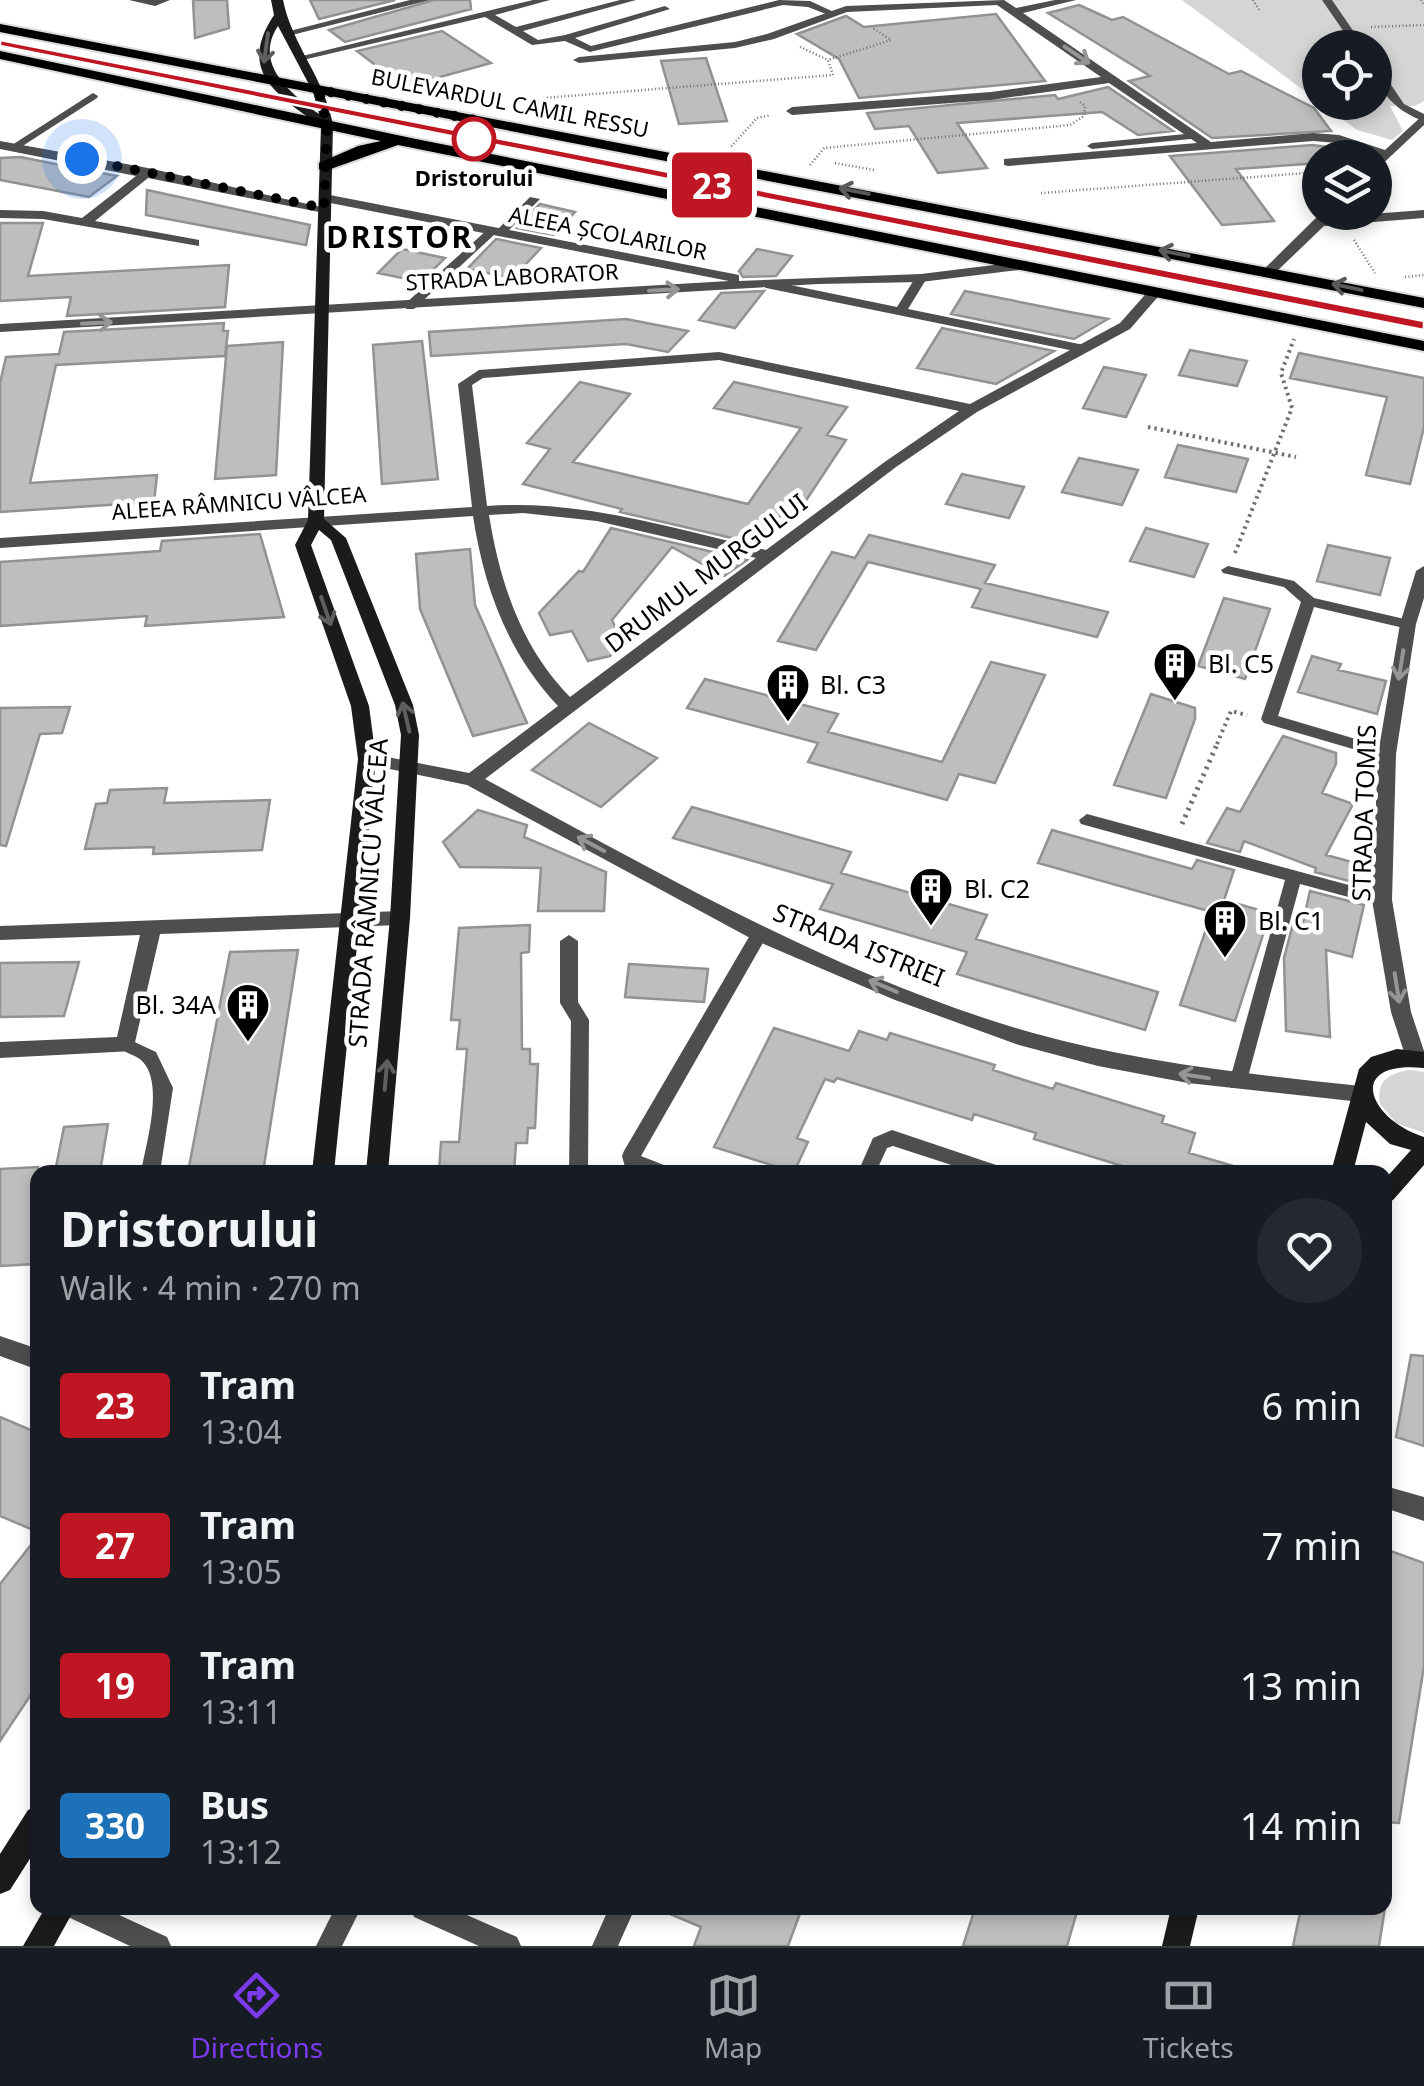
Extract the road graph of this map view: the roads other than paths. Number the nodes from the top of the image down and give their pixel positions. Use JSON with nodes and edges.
{"nodes":[{"id":1,"x":134,"y":0,"type":"edge"},
{"id":2,"x":164,"y":0,"type":"edge"},
{"id":3,"x":277,"y":0,"type":"edge"},
{"id":4,"x":424,"y":0,"type":"edge"},
{"id":5,"x":545,"y":0,"type":"edge"},
{"id":6,"x":631,"y":0,"type":"edge"},
{"id":7,"x":648,"y":0,"type":"edge"},
{"id":8,"x":1070,"y":0,"type":"edge"},
{"id":9,"x":1327,"y":0,"type":"edge"},
{"id":10,"x":998,"y":1,"type":"edge"},
{"id":11,"x":868,"y":5,"type":"edge"},
{"id":12,"x":665,"y":9,"type":"junction"},
{"id":13,"x":1014,"y":12,"type":"junction"},
{"id":14,"x":831,"y":13,"type":"junction"},
{"id":15,"x":279,"y":16,"type":"junction"},
{"id":16,"x":488,"y":16,"type":"junction"},
{"id":17,"x":690,"y":25,"type":"junction"},
{"id":18,"x":0,"y":28,"type":"edge"},
{"id":19,"x":1348,"y":30,"type":"edge"},
{"id":20,"x":513,"y":31,"type":"junction"},
{"id":21,"x":288,"y":33,"type":"junction"},
{"id":22,"x":566,"y":38,"type":"junction"},
{"id":23,"x":0,"y":54,"type":"edge"},
{"id":24,"x":303,"y":57,"type":"junction"},
{"id":25,"x":579,"y":60,"type":"dead end"},
{"id":26,"x":1110,"y":78,"type":"junction"},
{"id":27,"x":271,"y":81,"type":"junction"},
{"id":28,"x":319,"y":90,"type":"junction"},
{"id":29,"x":1392,"y":94,"type":"edge"},
{"id":30,"x":93,"y":96,"type":"dead end"},
{"id":31,"x":792,"y":111,"type":"dead end"},
{"id":32,"x":1424,"y":118,"type":"edge"},
{"id":33,"x":327,"y":124,"type":"junction"},
{"id":34,"x":1196,"y":136,"type":"junction"},
{"id":35,"x":1336,"y":140,"type":"edge"},
{"id":36,"x":416,"y":144,"type":"junction"},
{"id":37,"x":0,"y":145,"type":"edge"},
{"id":38,"x":1208,"y":145,"type":"junction"},
{"id":39,"x":16,"y":146,"type":"junction"},
{"id":40,"x":1092,"y":146,"type":"dead end"},
{"id":41,"x":1392,"y":150,"type":"edge"},
{"id":42,"x":1008,"y":162,"type":"dead end"},
{"id":43,"x":326,"y":166,"type":"junction"},
{"id":44,"x":148,"y":172,"type":"junction"},
{"id":45,"x":534,"y":198,"type":"dead end"},
{"id":46,"x":324,"y":203,"type":"junction"},
{"id":47,"x":0,"y":214,"type":"edge"},
{"id":48,"x":1424,"y":214,"type":"edge"},
{"id":49,"x":1392,"y":215,"type":"edge"},
{"id":50,"x":85,"y":222,"type":"junction"},
{"id":51,"x":1316,"y":230,"type":"edge"},
{"id":52,"x":496,"y":232,"type":"junction"},
{"id":53,"x":194,"y":243,"type":"dead end"},
{"id":54,"x":1026,"y":265,"type":"junction"},
{"id":55,"x":1269,"y":272,"type":"junction"},
{"id":56,"x":921,"y":278,"type":"junction"},
{"id":57,"x":766,"y":284,"type":"junction"},
{"id":58,"x":1156,"y":291,"type":"junction"},
{"id":59,"x":1424,"y":303,"type":"edge"},
{"id":60,"x":410,"y":306,"type":"junction"},
{"id":61,"x":322,"y":310,"type":"junction"},
{"id":62,"x":901,"y":312,"type":"junction"},
{"id":63,"x":0,"y":328,"type":"edge"},
{"id":64,"x":1424,"y":346,"type":"edge"},
{"id":65,"x":1084,"y":349,"type":"junction"},
{"id":66,"x":972,"y":409,"type":"junction"},
{"id":67,"x":480,"y":510,"type":"junction"},
{"id":68,"x":316,"y":520,"type":"junction"},
{"id":69,"x":0,"y":543,"type":"edge"},
{"id":70,"x":770,"y":556,"type":"junction"},
{"id":71,"x":1228,"y":570,"type":"road end"},
{"id":72,"x":1424,"y":571,"type":"edge"},
{"id":73,"x":1309,"y":601,"type":"junction"},
{"id":74,"x":1408,"y":624,"type":"junction"},
{"id":75,"x":570,"y":708,"type":"junction"},
{"id":76,"x":1386,"y":754,"type":"junction"},
{"id":77,"x":367,"y":758,"type":"junction"},
{"id":78,"x":411,"y":765,"type":"junction"},
{"id":79,"x":472,"y":780,"type":"junction"},
{"id":80,"x":1088,"y":820,"type":"dead end"},
{"id":81,"x":1294,"y":876,"type":"junction"},
{"id":82,"x":1382,"y":900,"type":"junction"},
{"id":83,"x":400,"y":918,"type":"junction"},
{"id":84,"x":352,"y":920,"type":"junction"},
{"id":85,"x":152,"y":927,"type":"junction"},
{"id":86,"x":0,"y":933,"type":"edge"},
{"id":87,"x":759,"y":934,"type":"junction"},
{"id":88,"x":570,"y":941,"type":"dead end"},
{"id":89,"x":126,"y":1045,"type":"junction"},
{"id":90,"x":0,"y":1050,"type":"edge"},
{"id":91,"x":1421,"y":1056,"type":"edge"},
{"id":92,"x":1238,"y":1083,"type":"junction"},
{"id":93,"x":1361,"y":1096,"type":"junction"},
{"id":94,"x":1424,"y":1148,"type":"edge"},
{"id":95,"x":153,"y":1165,"type":"edge"},
{"id":96,"x":324,"y":1165,"type":"edge"},
{"id":97,"x":378,"y":1165,"type":"edge"},
{"id":98,"x":579,"y":1165,"type":"edge"},
{"id":99,"x":641,"y":1165,"type":"edge"},
{"id":100,"x":870,"y":1165,"type":"edge"},
{"id":101,"x":974,"y":1165,"type":"edge"},
{"id":102,"x":1344,"y":1165,"type":"edge"},
{"id":103,"x":1392,"y":1186,"type":"edge"},
{"id":104,"x":0,"y":1346,"type":"edge"},
{"id":105,"x":30,"y":1357,"type":"edge"},
{"id":106,"x":1392,"y":1499,"type":"edge"},
{"id":107,"x":1424,"y":1510,"type":"edge"},
{"id":108,"x":30,"y":1833,"type":"edge"},
{"id":109,"x":0,"y":1880,"type":"edge"},
{"id":110,"x":57,"y":1915,"type":"edge"},
{"id":111,"x":92,"y":1915,"type":"edge"},
{"id":112,"x":344,"y":1915,"type":"edge"},
{"id":113,"x":439,"y":1915,"type":"edge"},
{"id":114,"x":619,"y":1915,"type":"edge"},
{"id":115,"x":1183,"y":1915,"type":"edge"},
{"id":116,"x":37,"y":1946,"type":"edge"},
{"id":117,"x":158,"y":1946,"type":"edge"},
{"id":118,"x":329,"y":1946,"type":"edge"},
{"id":119,"x":508,"y":1946,"type":"edge"},
{"id":120,"x":606,"y":1946,"type":"edge"},
{"id":121,"x":1176,"y":1946,"type":"edge"}],
"edges":[{"from":1,"to":2,"type":"street"},
{"from":3,"to":15,"type":"street"},
{"from":4,"to":21,"type":"street"},
{"from":5,"to":16,"type":"lane"},
{"from":6,"to":20,"type":"lane"},
{"from":7,"to":12,"type":"lane"},
{"from":8,"to":13,"type":"street"},
{"from":9,"to":19,"type":"lane"},
{"from":10,"to":11,"type":"street"},
{"from":10,"to":13,"type":"street"},
{"from":11,"to":14,"type":"street"},
{"from":12,"to":17,"type":"lane"},
{"from":12,"to":22,"type":"lane"},
{"from":13,"to":26,"type":"street","one_way":true},
{"from":14,"to":17,"type":"lane"},
{"from":14,"to":25,"type":"street"},
{"from":15,"to":21,"type":"street","name":"STRADA RÂMNICU VÂLCEA"},
{"from":15,"to":27,"type":"street","one_way":true},
{"from":16,"to":20,"type":"lane"},
{"from":16,"to":24,"type":"lane"},
{"from":17,"to":22,"type":"lane"},
{"from":18,"to":27,"type":"main road","name":"BULEVARDUL CAMIL RESSU"},
{"from":20,"to":22,"type":"lane"},
{"from":21,"to":24,"type":"street","name":"STRADA RÂMNICU VÂLCEA"},
{"from":23,"to":33,"type":"main road"},
{"from":24,"to":28,"type":"street","name":"STRADA RÂMNICU VÂLCEA"},
{"from":26,"to":31,"type":"street"},
{"from":26,"to":34,"type":"street"},
{"from":27,"to":28,"type":"main road","name":"BULEVARDUL CAMIL RESSU"},
{"from":27,"to":33,"type":"street"},
{"from":28,"to":33,"type":"street","name":"STRADA RÂMNICU VÂLCEA"},
{"from":55,"to":28,"type":"main road","name":"BULEVARDUL CAMIL RESSU","one_way":true},
{"from":29,"to":32,"type":"lane"},
{"from":30,"to":39,"type":"lane"},
{"from":32,"to":41,"type":"street"},
{"from":33,"to":36,"type":"main road"},
{"from":33,"to":43,"type":"street","name":"STRADA RÂMNICU VÂLCEA"},
{"from":34,"to":38,"type":"street"},
{"from":34,"to":40,"type":"lane"},
{"from":35,"to":38,"type":"street"},
{"from":36,"to":43,"type":"main road"},
{"from":36,"to":54,"type":"main road"},
{"from":37,"to":39,"type":"street","name":"ALEEA ȘCOLARILOR"},
{"from":38,"to":42,"type":"street"},
{"from":39,"to":44,"type":"street","name":"ALEEA ȘCOLARILOR"},
{"from":43,"to":46,"type":"street","name":"STRADA RÂMNICU VÂLCEA"},
{"from":44,"to":46,"type":"street","name":"ALEEA ȘCOLARILOR"},
{"from":44,"to":50,"type":"street"},
{"from":45,"to":52,"type":"lane"},
{"from":46,"to":52,"type":"street","name":"ALEEA ȘCOLARILOR"},
{"from":46,"to":61,"type":"street","name":"STRADA RÂMNICU VÂLCEA"},
{"from":47,"to":50,"type":"street"},
{"from":48,"to":49,"type":"street"},
{"from":50,"to":53,"type":"street"},
{"from":51,"to":55,"type":"street"},
{"from":52,"to":57,"type":"street","name":"ALEEA ȘCOLARILOR"},
{"from":52,"to":60,"type":"lane"},
{"from":54,"to":56,"type":"street","name":"STRADA LABORATOR"},
{"from":54,"to":58,"type":"main road"},
{"from":59,"to":55,"type":"main road","name":"BULEVARDUL CAMIL RESSU","one_way":true},
{"from":56,"to":57,"type":"street","name":"STRADA LABORATOR"},
{"from":56,"to":62,"type":"lane"},
{"from":60,"to":57,"type":"street","name":"STRADA LABORATOR","one_way":true},
{"from":57,"to":62,"type":"lane"},
{"from":58,"to":64,"type":"main road"},
{"from":58,"to":65,"type":"street","name":"DRUMUL MURGULUI"},
{"from":60,"to":61,"type":"street","name":"STRADA LABORATOR"},
{"from":63,"to":61,"type":"street","name":"STRADA LABORATOR","one_way":true},
{"from":61,"to":68,"type":"street","name":"STRADA RÂMNICU VÂLCEA"},
{"from":62,"to":65,"type":"lane"},
{"from":65,"to":66,"type":"street","name":"DRUMUL MURGULUI"},
{"from":66,"to":67,"type":"street"},
{"from":66,"to":70,"type":"street","name":"DRUMUL MURGULUI"},
{"from":67,"to":68,"type":"street","name":"ALEEA RÂMNICU VÂLCEA"},
{"from":67,"to":70,"type":"street","name":"ALEEA RÂMNICU VÂLCEA"},
{"from":67,"to":75,"type":"street"},
{"from":68,"to":69,"type":"street","name":"ALEEA RÂMNICU VÂLCEA"},
{"from":68,"to":77,"type":"street","name":"STRADA RÂMNICU VÂLCEA","one_way":true},
{"from":78,"to":68,"type":"street","name":"STRADA RÂMNICU VÂLCEA","one_way":true},
{"from":70,"to":75,"type":"street","name":"DRUMUL MURGULUI"},
{"from":71,"to":73,"type":"lane"},
{"from":72,"to":74,"type":"street","name":"STRADA TOMIS"},
{"from":73,"to":74,"type":"lane"},
{"from":73,"to":76,"type":"lane"},
{"from":74,"to":76,"type":"street","name":"STRADA TOMIS","one_way":true},
{"from":75,"to":79,"type":"street","name":"DRUMUL MURGULUI"},
{"from":76,"to":82,"type":"street","name":"STRADA TOMIS"},
{"from":77,"to":78,"type":"street","name":"STRADA ISTRIEI"},
{"from":77,"to":84,"type":"street","name":"STRADA RÂMNICU VÂLCEA"},
{"from":78,"to":79,"type":"street","name":"STRADA ISTRIEI"},
{"from":78,"to":83,"type":"street","name":"STRADA RÂMNICU VÂLCEA"},
{"from":87,"to":79,"type":"street","name":"STRADA ISTRIEI","one_way":true},
{"from":80,"to":81,"type":"lane"},
{"from":81,"to":82,"type":"lane"},
{"from":81,"to":92,"type":"lane"},
{"from":82,"to":91,"type":"street","name":"STRADA TOMIS","one_way":true},
{"from":83,"to":84,"type":"street"},
{"from":97,"to":83,"type":"street","name":"STRADA RÂMNICU VÂLCEA","one_way":true},
{"from":84,"to":85,"type":"street"},
{"from":84,"to":96,"type":"street","name":"STRADA RÂMNICU VÂLCEA"},
{"from":85,"to":86,"type":"street"},
{"from":85,"to":89,"type":"street"},
{"from":92,"to":87,"type":"street","name":"STRADA ISTRIEI","one_way":true},
{"from":87,"to":99,"type":"lane"},
{"from":88,"to":98,"type":"lane"},
{"from":89,"to":90,"type":"street"},
{"from":89,"to":95,"type":"lane"},
{"from":91,"to":93,"type":"street"},
{"from":92,"to":93,"type":"street","name":"STRADA ISTRIEI"},
{"from":93,"to":94,"type":"street"},
{"from":93,"to":102,"type":"street"},
{"from":94,"to":103,"type":"street"},
{"from":100,"to":101,"type":"lane"},
{"from":104,"to":105,"type":"street"},
{"from":106,"to":107,"type":"street"},
{"from":108,"to":109,"type":"street"},
{"from":110,"to":116,"type":"street"},
{"from":111,"to":117,"type":"lane"},
{"from":112,"to":118,"type":"lane"},
{"from":113,"to":119,"type":"lane"},
{"from":114,"to":120,"type":"lane"},
{"from":115,"to":121,"type":"street"}]}
